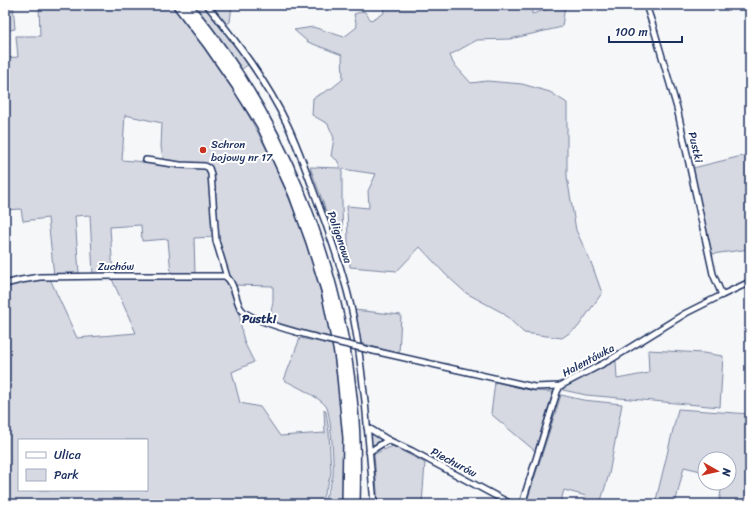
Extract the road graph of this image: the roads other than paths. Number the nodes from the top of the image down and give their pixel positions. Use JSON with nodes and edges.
{"nodes":[{"id":1,"x":178,"y":5,"type":"edge"},
{"id":2,"x":187,"y":5,"type":"edge"},
{"id":3,"x":207,"y":5,"type":"edge"},
{"id":4,"x":646,"y":5,"type":"edge"},
{"id":5,"x":146,"y":160,"type":"dead end"},
{"id":6,"x":227,"y":277,"type":"junction"},
{"id":7,"x":750,"y":282,"type":"edge"},
{"id":8,"x":5,"y":284,"type":"edge"},
{"id":9,"x":722,"y":295,"type":"junction"},
{"id":10,"x":560,"y":386,"type":"junction"},
{"id":11,"x":367,"y":427,"type":"junction"},
{"id":12,"x":388,"y":440,"type":"junction"},
{"id":13,"x":369,"y":452,"type":"junction"},
{"id":14,"x":347,"y":504,"type":"edge"},
{"id":15,"x":355,"y":504,"type":"edge"},
{"id":16,"x":374,"y":504,"type":"edge"},
{"id":17,"x":511,"y":504,"type":"edge"},
{"id":18,"x":522,"y":504,"type":"edge"}],
"edges":[{"from":1,"to":14,"type":"highway"},
{"from":2,"to":15,"type":"highway"},
{"from":3,"to":11,"type":"street","name":"Poligonowa"},
{"from":4,"to":9,"type":"street","name":"Pustki"},
{"from":5,"to":6,"type":"street"},
{"from":6,"to":8,"type":"street","name":"Zuchów"},
{"from":6,"to":10,"type":"street","name":"Halentówka","bridge":true},
{"from":7,"to":9,"type":"street","name":"Halentówka"},
{"from":9,"to":10,"type":"street","name":"Halentówka"},
{"from":10,"to":18,"type":"street"},
{"from":11,"to":12,"type":"street","name":"Piechurów"},
{"from":11,"to":13,"type":"street","name":"Poligonowa"},
{"from":12,"to":13,"type":"street"},
{"from":12,"to":17,"type":"street","name":"Piechurów"},
{"from":13,"to":16,"type":"street","name":"Poligonowa"}]}
